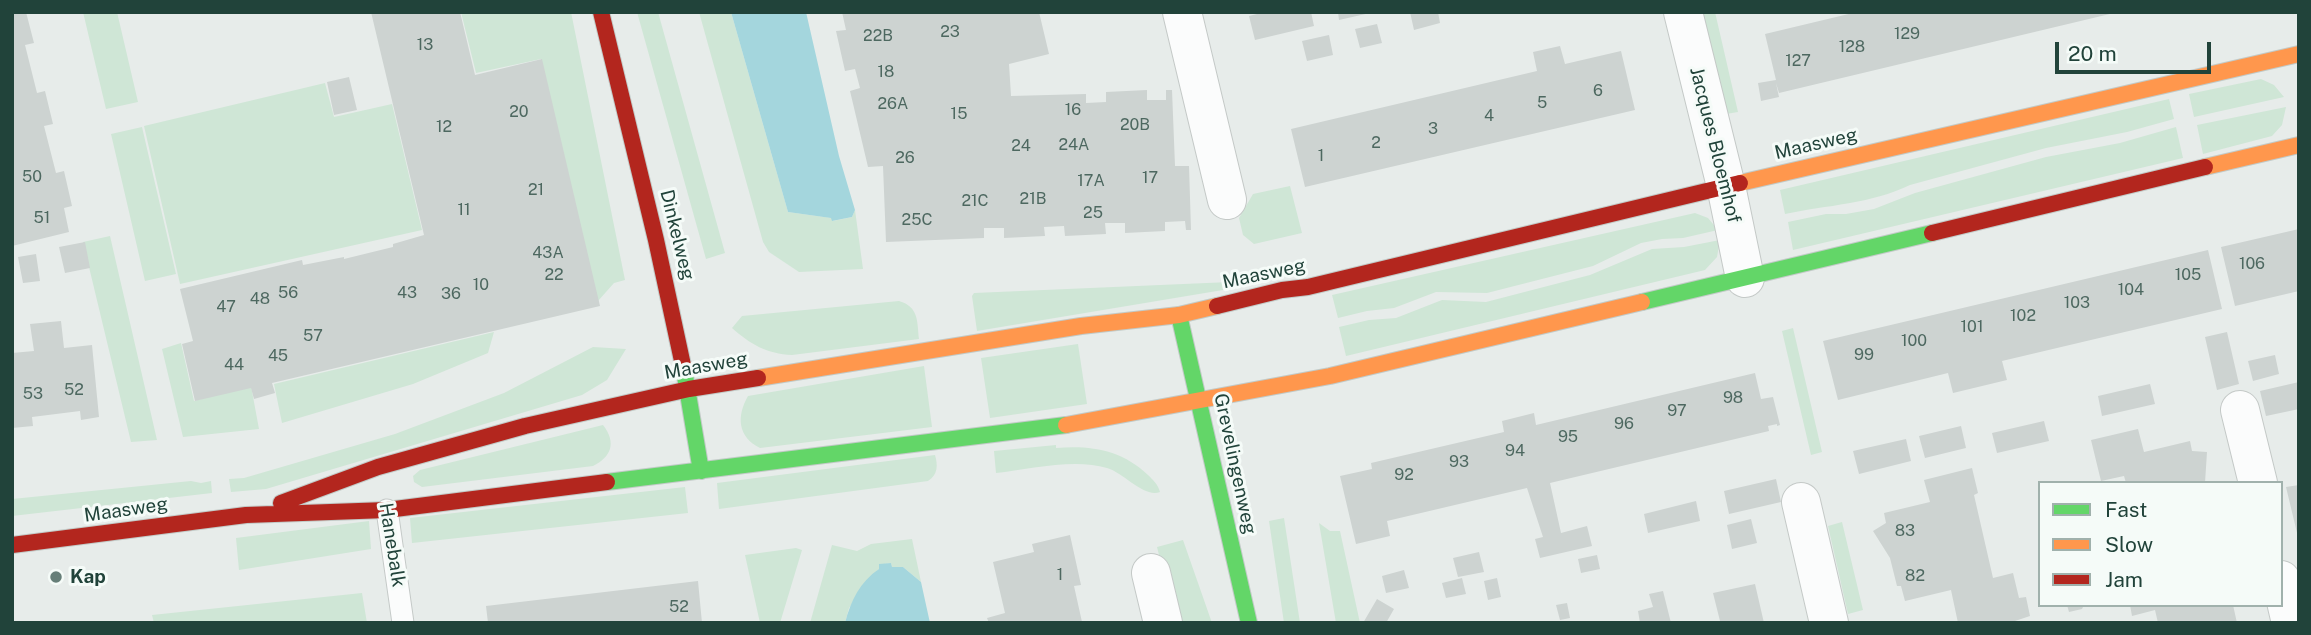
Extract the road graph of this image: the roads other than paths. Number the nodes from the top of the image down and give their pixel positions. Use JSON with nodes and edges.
{"nodes":[{"id":1,"x":601,"y":12,"type":"edge"},
{"id":2,"x":1182,"y":12,"type":"edge"},
{"id":3,"x":1683,"y":12,"type":"edge"},
{"id":4,"x":2294,"y":59,"type":"edge"},
{"id":5,"x":2299,"y":145,"type":"edge"},
{"id":6,"x":1726,"y":187,"type":"junction"},
{"id":7,"x":1227,"y":200,"type":"dead end"},
{"id":8,"x":1745,"y":278,"type":"junction"},
{"id":9,"x":1179,"y":315,"type":"junction"},
{"id":10,"x":689,"y":389,"type":"junction"},
{"id":11,"x":1200,"y":402,"type":"junction"},
{"id":12,"x":2241,"y":410,"type":"dead end"},
{"id":13,"x":701,"y":471,"type":"junction"},
{"id":14,"x":2258,"y":481,"type":"edge"},
{"id":15,"x":1801,"y":502,"type":"dead end"},
{"id":16,"x":386,"y":504,"type":"junction"},
{"id":17,"x":246,"y":515,"type":"junction"},
{"id":18,"x":12,"y":545,"type":"edge"},
{"id":19,"x":1151,"y":573,"type":"dead end"},
{"id":20,"x":403,"y":623,"type":"edge"},
{"id":21,"x":1163,"y":623,"type":"edge"},
{"id":22,"x":1248,"y":623,"type":"edge"},
{"id":23,"x":1829,"y":623,"type":"edge"}],
"edges":[{"from":1,"to":10,"type":"street","name":"Dinkelweg"},
{"from":2,"to":7,"type":"street"},
{"from":3,"to":6,"type":"street","name":"Jacques Bloemhof"},
{"from":4,"to":6,"type":"street","name":"Maasweg"},
{"from":5,"to":8,"type":"street","name":"Maasweg"},
{"from":6,"to":8,"type":"street","name":"Jacques Bloemhof"},
{"from":6,"to":9,"type":"street","name":"Maasweg"},
{"from":8,"to":11,"type":"street","name":"Maasweg"},
{"from":9,"to":10,"type":"street","name":"Maasweg"},
{"from":9,"to":11,"type":"street","name":"Grevelingenweg"},
{"from":10,"to":13,"type":"street","name":"Dinkelweg"},
{"from":10,"to":17,"type":"street","name":"Maasweg"},
{"from":11,"to":13,"type":"street","name":"Maasweg"},
{"from":11,"to":22,"type":"street","name":"Grevelingenweg"},
{"from":12,"to":14,"type":"street"},
{"from":13,"to":16,"type":"street","name":"Maasweg"},
{"from":15,"to":23,"type":"street"},
{"from":16,"to":17,"type":"street","name":"Maasweg"},
{"from":16,"to":20,"type":"lane","name":"Hanebalk"},
{"from":17,"to":18,"type":"street","name":"Maasweg"},
{"from":19,"to":21,"type":"street"}]}
